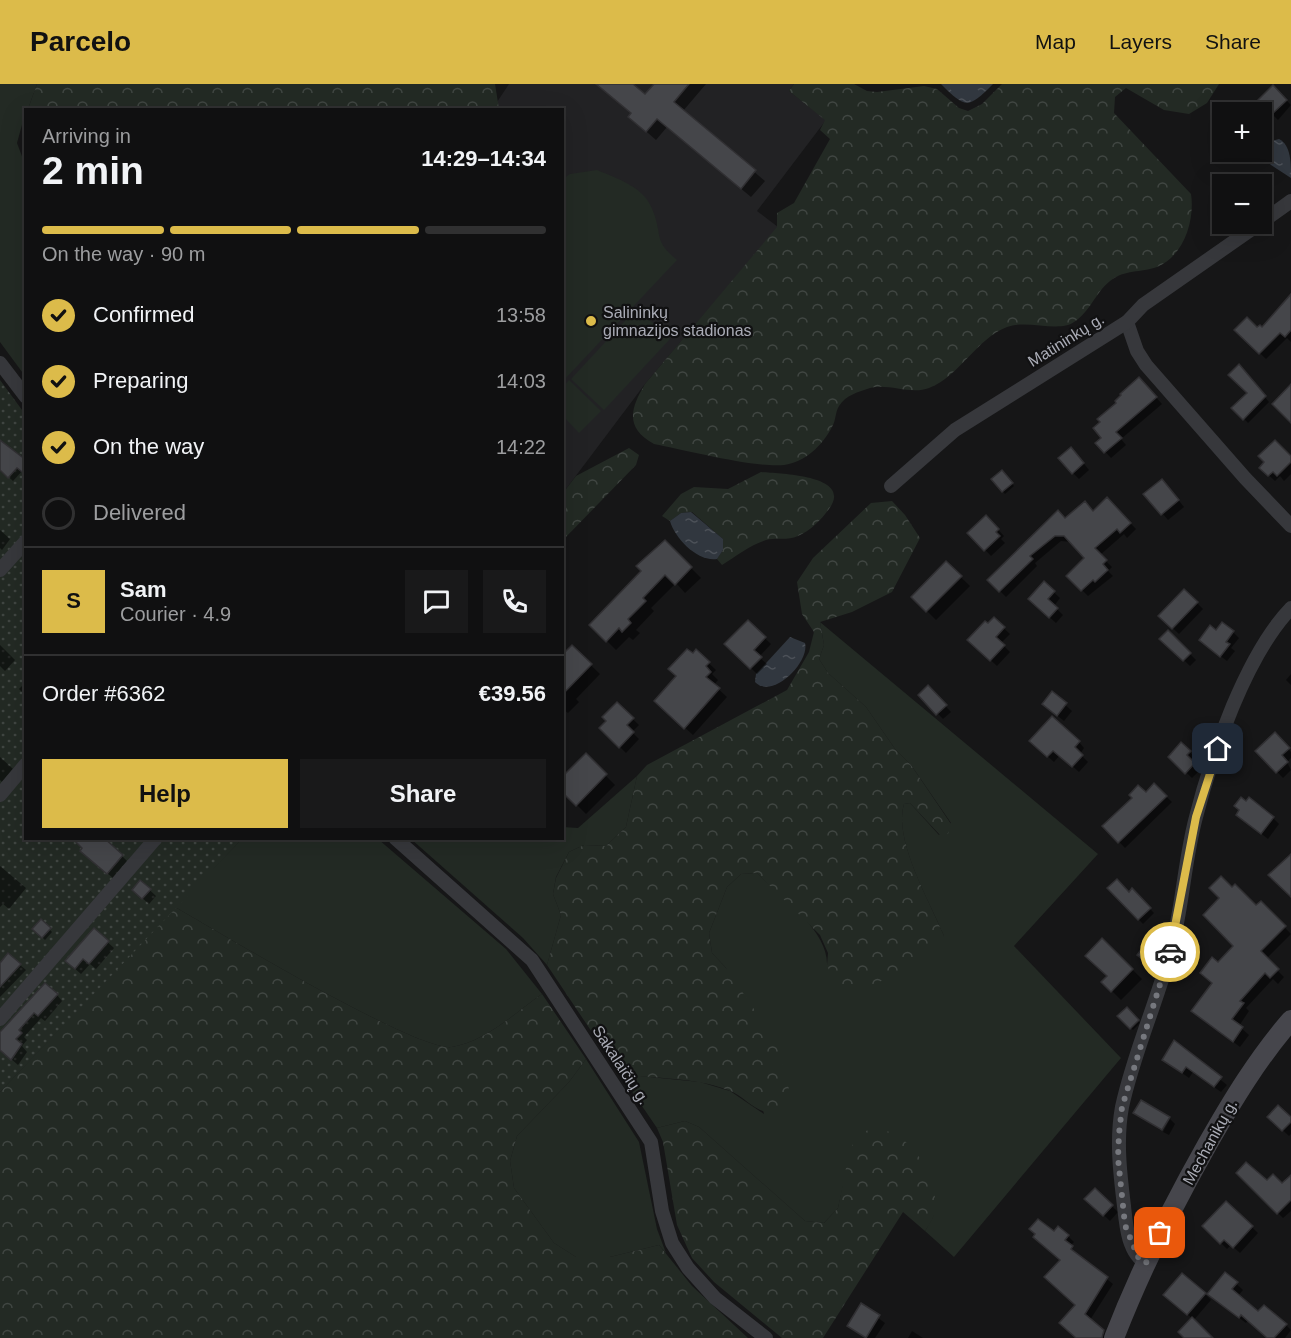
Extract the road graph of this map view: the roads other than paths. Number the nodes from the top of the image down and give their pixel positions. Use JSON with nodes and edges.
{"nodes":[{"id":1,"x":1291,"y":201,"type":"edge"},
{"id":2,"x":1272,"y":214,"type":"edge"},
{"id":3,"x":1244,"y":234,"type":"edge"},
{"id":4,"x":1126,"y":321,"type":"junction"},
{"id":5,"x":0,"y":363,"type":"edge"},
{"id":6,"x":24,"y":394,"type":"edge"},
{"id":7,"x":891,"y":486,"type":"dead end"},
{"id":8,"x":1291,"y":526,"type":"edge"},
{"id":9,"x":24,"y":543,"type":"edge"},
{"id":10,"x":0,"y":570,"type":"edge"},
{"id":11,"x":1291,"y":608,"type":"edge"},
{"id":12,"x":24,"y":766,"type":"edge"},
{"id":13,"x":0,"y":795,"type":"edge"},
{"id":14,"x":154,"y":840,"type":"edge"},
{"id":15,"x":397,"y":840,"type":"edge"},
{"id":16,"x":0,"y":1019,"type":"edge"},
{"id":17,"x":1291,"y":1020,"type":"edge"},
{"id":18,"x":1146,"y":1263,"type":"junction"},
{"id":19,"x":766,"y":1338,"type":"edge"},
{"id":20,"x":1114,"y":1338,"type":"edge"}],
"edges":[{"from":1,"to":2,"type":"street","name":"Matininkų g."},
{"from":3,"to":4,"type":"street","name":"Matininkų g."},
{"from":4,"to":7,"type":"street","name":"Matininkų g."},
{"from":4,"to":8,"type":"street"},
{"from":5,"to":6,"type":"street"},
{"from":9,"to":10,"type":"street"},
{"from":11,"to":18,"type":"street"},
{"from":12,"to":13,"type":"street"},
{"from":14,"to":16,"type":"street"},
{"from":15,"to":19,"type":"street","name":"Sakalaičių g."},
{"from":17,"to":18,"type":"main road","name":"Mechanikų g."},
{"from":18,"to":20,"type":"main road","name":"Mechanikų g."}]}
